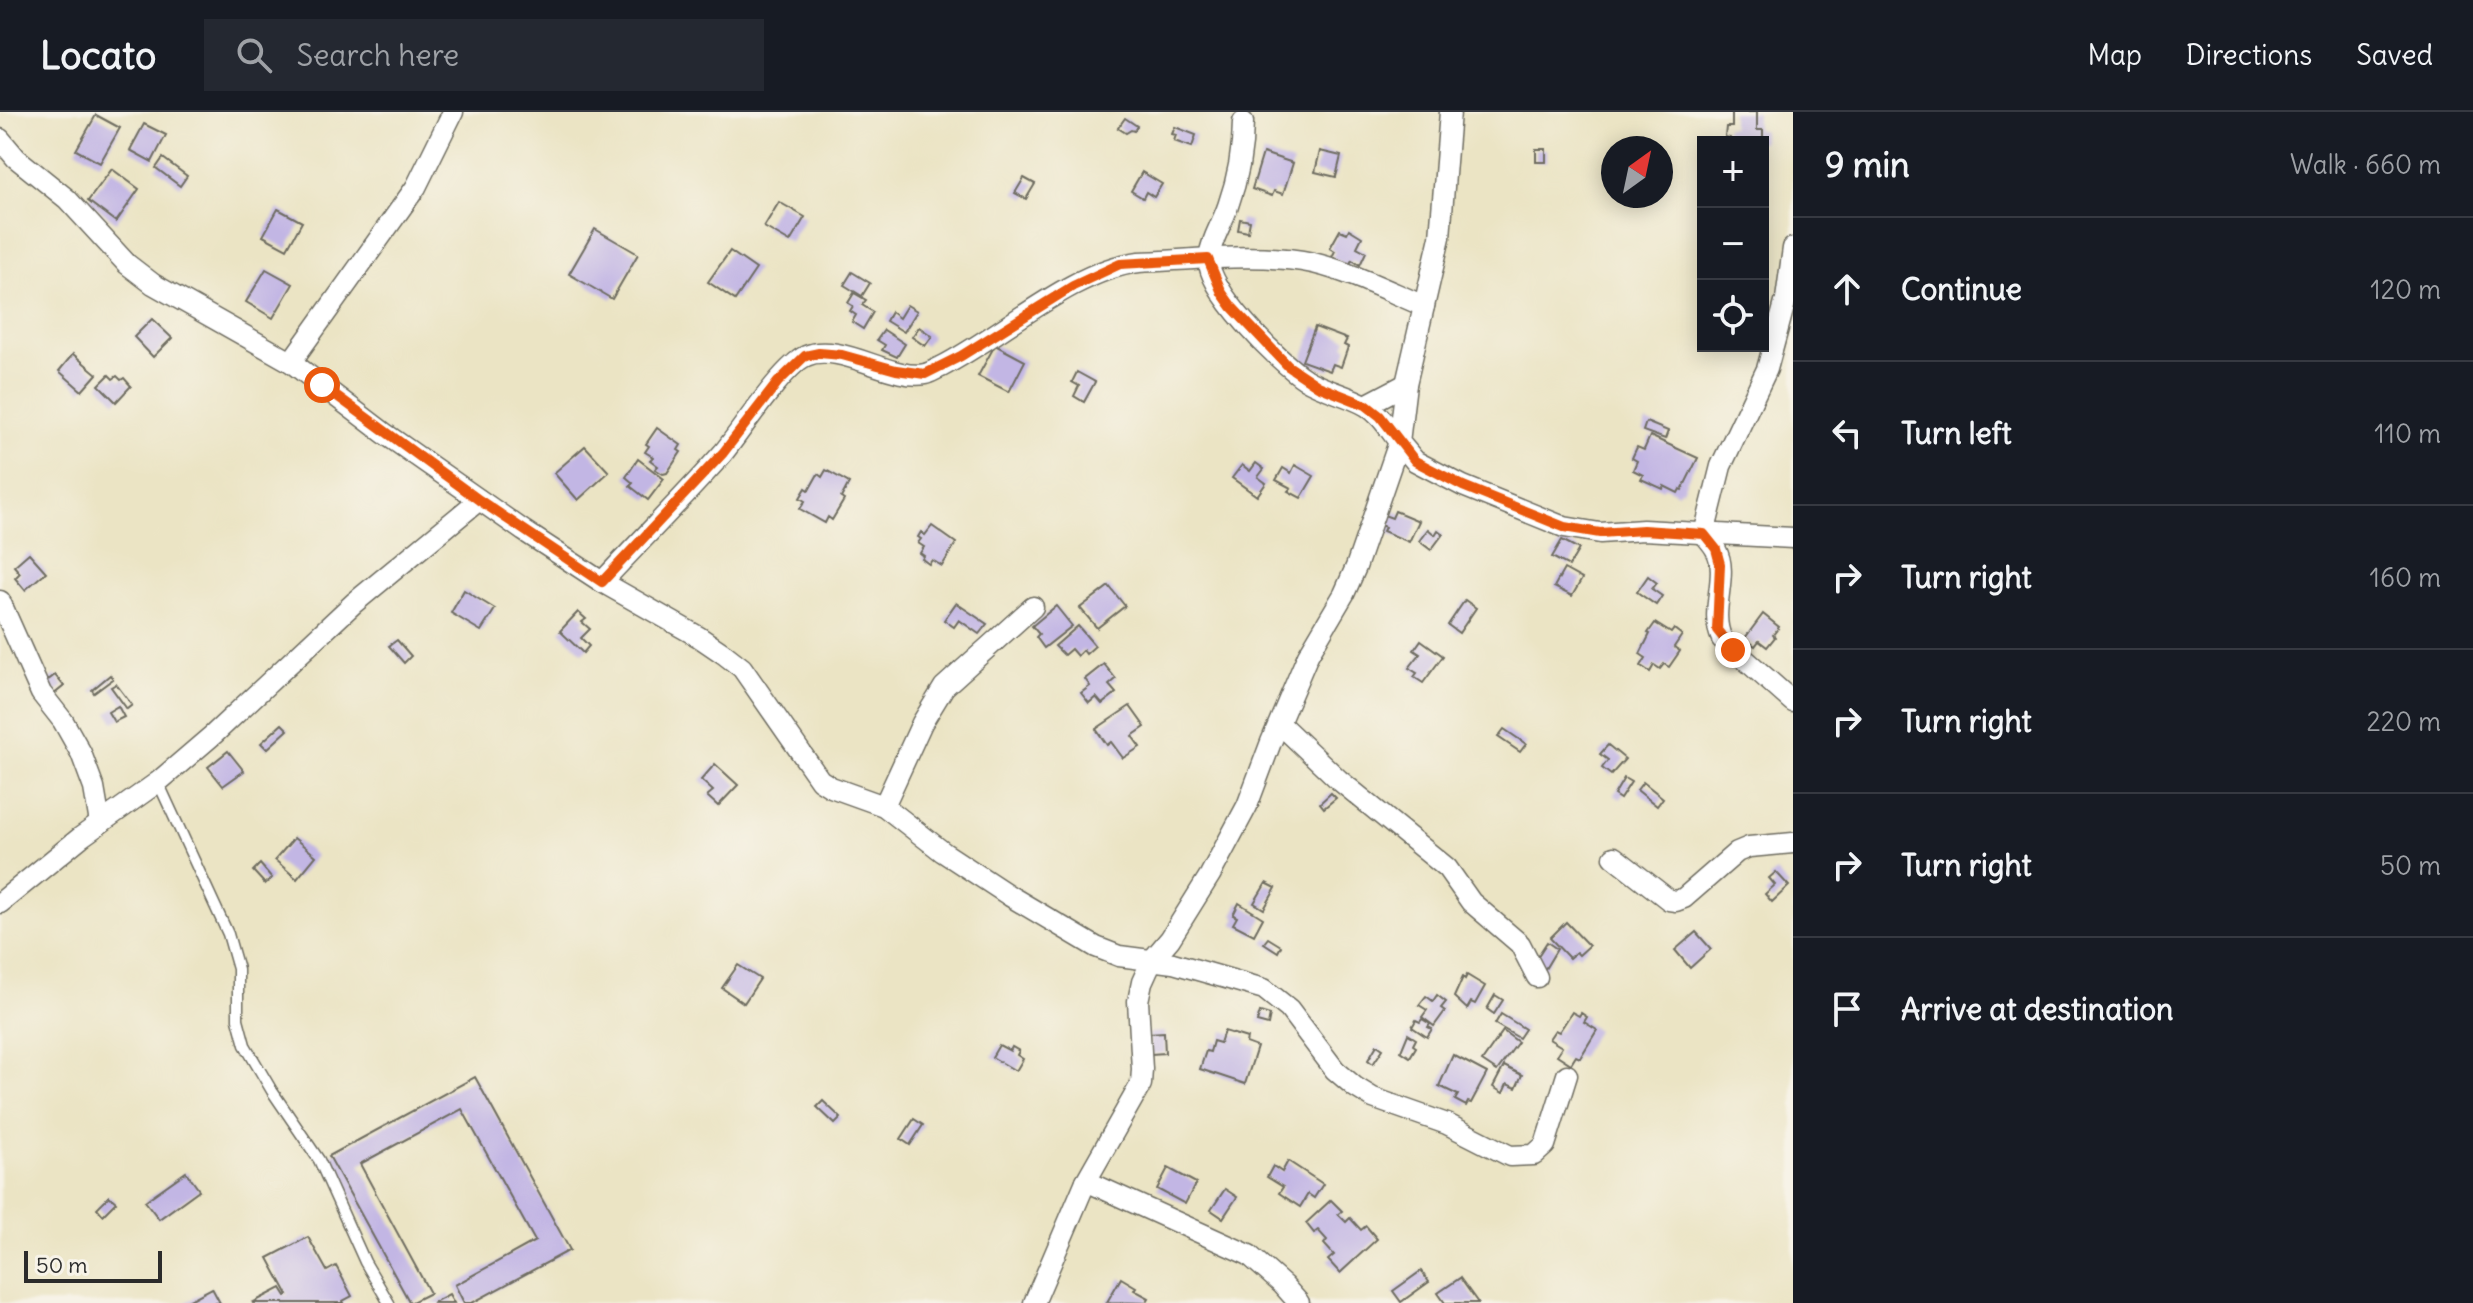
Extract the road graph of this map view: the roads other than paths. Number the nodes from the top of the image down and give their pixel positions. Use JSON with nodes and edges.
{"nodes":[{"id":1,"x":453,"y":112,"type":"edge"},
{"id":2,"x":1450,"y":112,"type":"edge"},
{"id":3,"x":1243,"y":122,"type":"dead end"},
{"id":4,"x":0,"y":139,"type":"edge"},
{"id":5,"x":1793,"y":248,"type":"edge"},
{"id":6,"x":1208,"y":259,"type":"junction"},
{"id":7,"x":1424,"y":306,"type":"junction"},
{"id":8,"x":1783,"y":348,"type":"edge"},
{"id":9,"x":291,"y":362,"type":"junction"},
{"id":10,"x":1406,"y":384,"type":"junction"},
{"id":11,"x":1366,"y":405,"type":"junction"},
{"id":12,"x":1399,"y":442,"type":"junction"},
{"id":13,"x":479,"y":500,"type":"junction"},
{"id":14,"x":1704,"y":534,"type":"junction"},
{"id":15,"x":1793,"y":538,"type":"edge"},
{"id":16,"x":602,"y":582,"type":"junction"},
{"id":17,"x":1033,"y":607,"type":"dead end"},
{"id":18,"x":3,"y":615,"type":"edge"},
{"id":19,"x":1793,"y":702,"type":"edge"},
{"id":20,"x":1280,"y":724,"type":"junction"},
{"id":21,"x":158,"y":782,"type":"junction"},
{"id":22,"x":884,"y":806,"type":"junction"},
{"id":23,"x":100,"y":823,"type":"junction"},
{"id":24,"x":1793,"y":843,"type":"edge"},
{"id":25,"x":1614,"y":857,"type":"dead end"},
{"id":26,"x":0,"y":903,"type":"edge"},
{"id":27,"x":1152,"y":960,"type":"junction"},
{"id":28,"x":1537,"y":977,"type":"dead end"},
{"id":29,"x":1567,"y":1075,"type":"dead end"},
{"id":30,"x":1086,"y":1181,"type":"junction"},
{"id":31,"x":389,"y":1303,"type":"edge"},
{"id":32,"x":1034,"y":1303,"type":"edge"},
{"id":33,"x":1299,"y":1303,"type":"edge"}],
"edges":[{"from":1,"to":9,"type":"street"},
{"from":2,"to":7,"type":"street"},
{"from":3,"to":6,"type":"street"},
{"from":4,"to":9,"type":"street"},
{"from":5,"to":8,"type":"street"},
{"from":6,"to":7,"type":"street"},
{"from":6,"to":11,"type":"street"},
{"from":6,"to":16,"type":"street"},
{"from":7,"to":10,"type":"street"},
{"from":8,"to":14,"type":"street"},
{"from":9,"to":13,"type":"street"},
{"from":10,"to":11,"type":"street"},
{"from":10,"to":12,"type":"street"},
{"from":11,"to":12,"type":"street"},
{"from":12,"to":14,"type":"street"},
{"from":12,"to":20,"type":"street"},
{"from":13,"to":16,"type":"street"},
{"from":13,"to":21,"type":"street"},
{"from":14,"to":15,"type":"street"},
{"from":14,"to":19,"type":"street"},
{"from":16,"to":22,"type":"street"},
{"from":17,"to":22,"type":"street"},
{"from":18,"to":23,"type":"street"},
{"from":20,"to":27,"type":"street"},
{"from":20,"to":28,"type":"street"},
{"from":21,"to":23,"type":"street"},
{"from":21,"to":31,"type":"lane"},
{"from":22,"to":27,"type":"street"},
{"from":23,"to":26,"type":"street"},
{"from":24,"to":25,"type":"street"},
{"from":27,"to":29,"type":"street"},
{"from":27,"to":30,"type":"street"},
{"from":30,"to":32,"type":"street"},
{"from":30,"to":33,"type":"street"}]}
